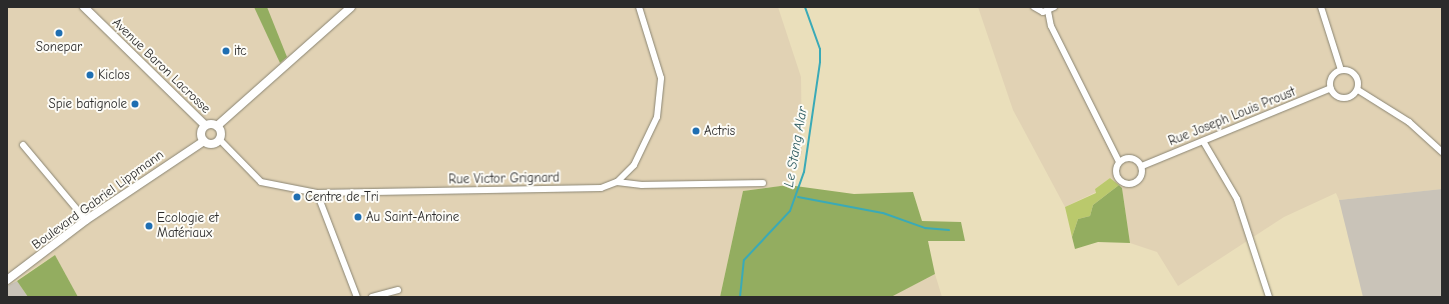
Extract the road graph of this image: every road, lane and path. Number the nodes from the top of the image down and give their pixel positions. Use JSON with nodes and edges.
{"nodes":[{"id":1,"x":84,"y":7,"type":"edge"},
{"id":2,"x":351,"y":7,"type":"edge"},
{"id":3,"x":640,"y":7,"type":"edge"},
{"id":4,"x":1034,"y":7,"type":"edge"},
{"id":5,"x":1054,"y":7,"type":"edge"},
{"id":6,"x":1321,"y":7,"type":"edge"},
{"id":7,"x":1048,"y":11,"type":"junction"},
{"id":8,"x":1341,"y":70,"type":"junction"},
{"id":9,"x":1331,"y":88,"type":"junction"},
{"id":10,"x":1358,"y":90,"type":"junction"},
{"id":11,"x":205,"y":125,"type":"junction"},
{"id":12,"x":217,"y":126,"type":"junction"},
{"id":13,"x":219,"y":139,"type":"junction"},
{"id":14,"x":204,"y":141,"type":"junction"},
{"id":15,"x":1203,"y":141,"type":"junction"},
{"id":16,"x":23,"y":145,"type":"dead end"},
{"id":17,"x":1442,"y":152,"type":"edge"},
{"id":18,"x":1119,"y":162,"type":"junction"},
{"id":19,"x":1142,"y":166,"type":"junction"},
{"id":20,"x":617,"y":182,"type":"junction"},
{"id":21,"x":763,"y":183,"type":"dead end"},
{"id":22,"x":317,"y":193,"type":"junction"},
{"id":23,"x":86,"y":220,"type":"junction"},
{"id":24,"x":7,"y":280,"type":"edge"},
{"id":25,"x":398,"y":290,"type":"dead end"},
{"id":26,"x":357,"y":297,"type":"edge"},
{"id":27,"x":372,"y":297,"type":"edge"},
{"id":28,"x":1269,"y":297,"type":"edge"}],
"edges":[{"from":1,"to":11,"type":"street","name":"Avenue Baron Lacrosse"},
{"from":2,"to":12,"type":"street"},
{"from":3,"to":20,"type":"street","name":"Rue Victor Grignard"},
{"from":4,"to":7,"type":"street"},
{"from":5,"to":7,"type":"street"},
{"from":6,"to":8,"type":"street"},
{"from":7,"to":18,"type":"street"},
{"from":8,"to":9,"type":"street"},
{"from":8,"to":10,"type":"street"},
{"from":9,"to":10,"type":"street"},
{"from":9,"to":15,"type":"street","name":"Rue Joseph Louis Proust"},
{"from":10,"to":17,"type":"street"},
{"from":11,"to":12,"type":"street"},
{"from":11,"to":14,"type":"street"},
{"from":12,"to":13,"type":"street"},
{"from":13,"to":14,"type":"street"},
{"from":13,"to":22,"type":"street","name":"Rue Victor Grignard"},
{"from":14,"to":23,"type":"street","name":"Boulevard Gabriel Lippmann"},
{"from":15,"to":19,"type":"street","name":"Rue Joseph Louis Proust"},
{"from":15,"to":28,"type":"street"},
{"from":16,"to":23,"type":"street"},
{"from":18,"to":19,"type":"street"},
{"from":18,"to":19,"type":"street"},
{"from":20,"to":21,"type":"street"},
{"from":20,"to":22,"type":"street","name":"Rue Victor Grignard"},
{"from":22,"to":26,"type":"street"},
{"from":23,"to":24,"type":"street","name":"Boulevard Gabriel Lippmann"},
{"from":25,"to":27,"type":"street"}]}
